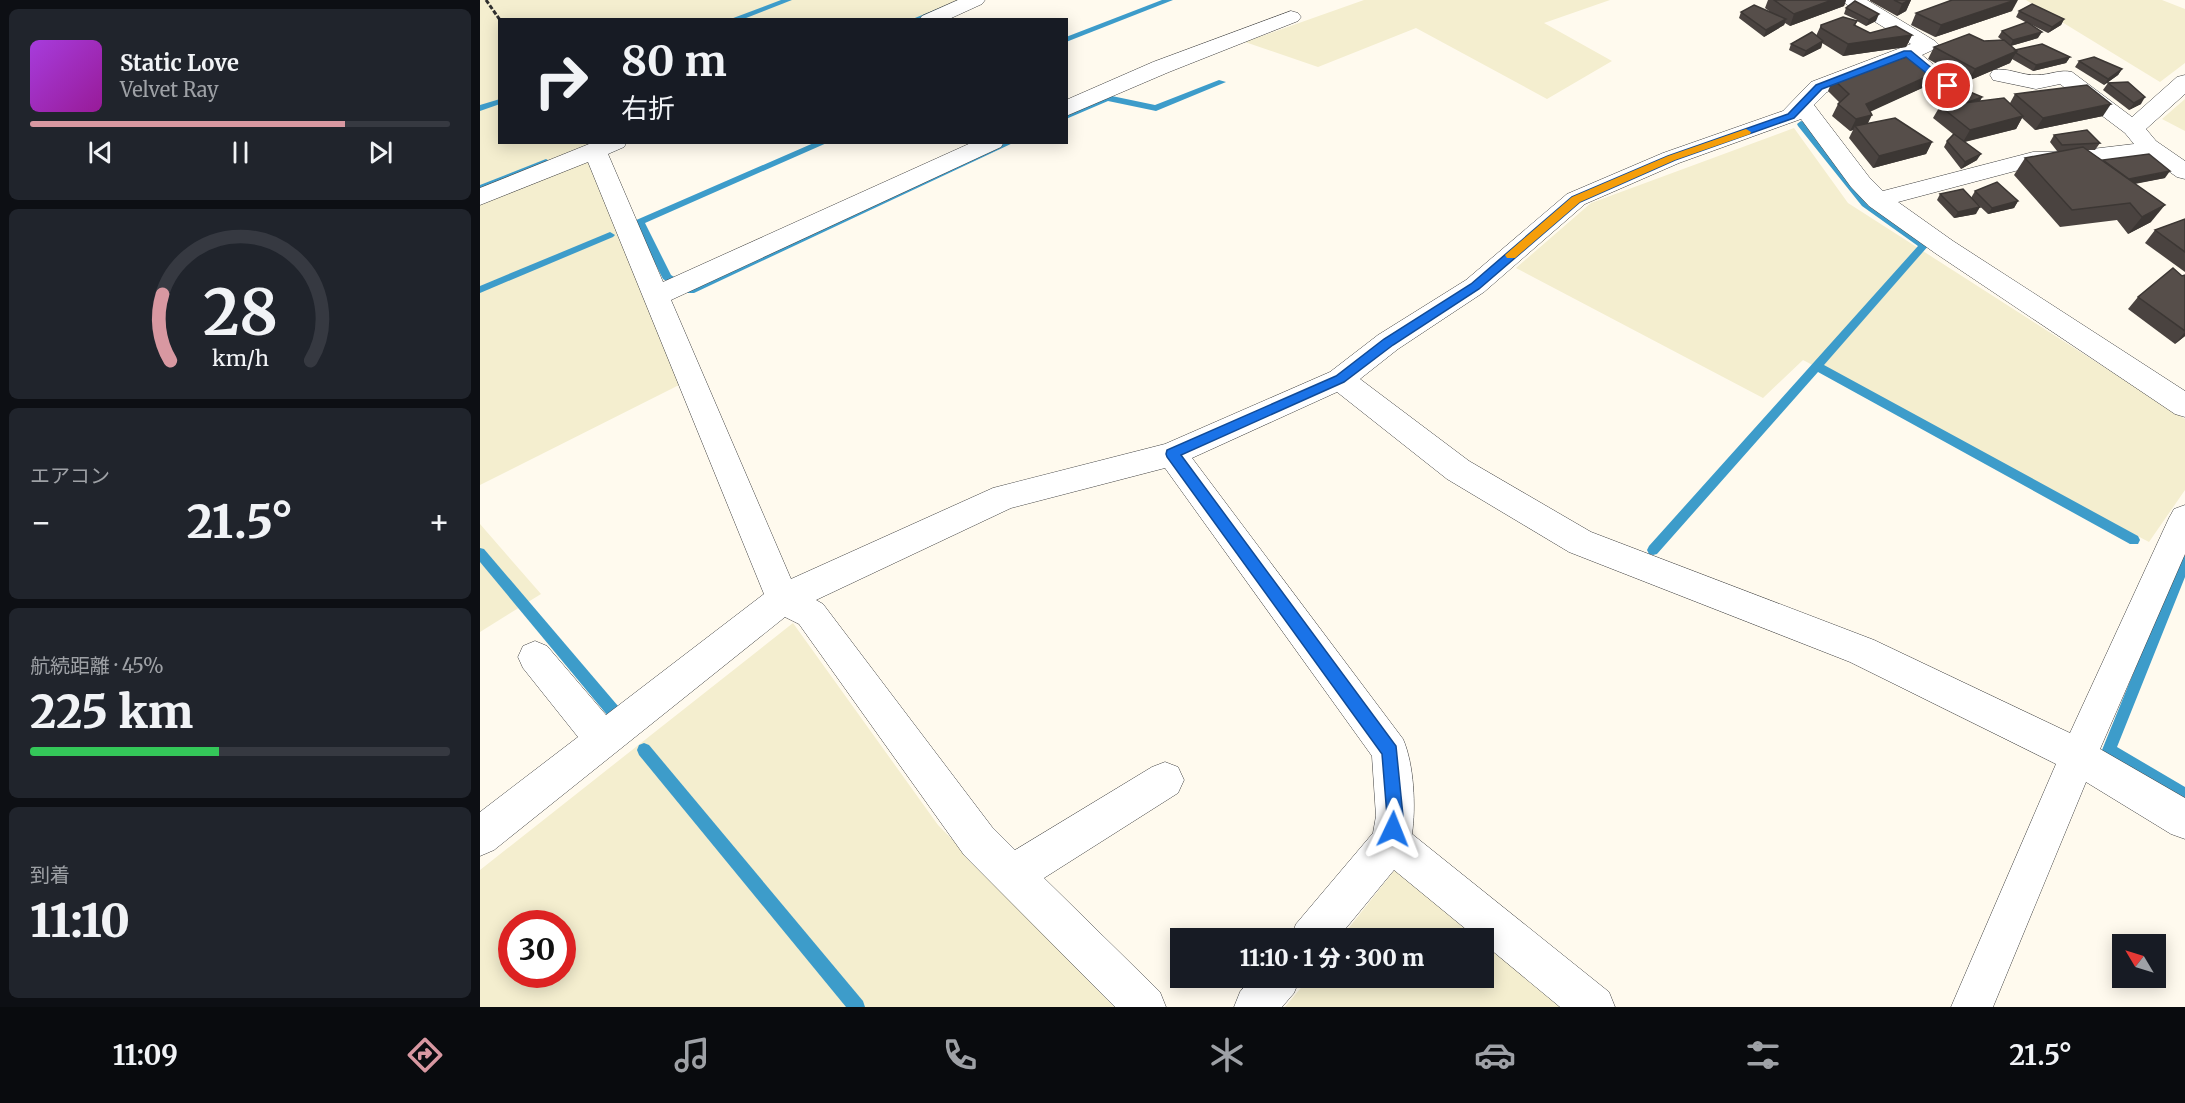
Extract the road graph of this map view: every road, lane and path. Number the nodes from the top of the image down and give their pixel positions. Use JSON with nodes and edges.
{"nodes":[{"id":1,"x":486,"y":0,"type":"edge"},
{"id":2,"x":975,"y":0,"type":"edge"},
{"id":3,"x":1853,"y":0,"type":"edge"},
{"id":4,"x":1291,"y":17,"type":"dead end"},
{"id":5,"x":499,"y":18,"type":"edge"},
{"id":6,"x":934,"y":18,"type":"edge"},
{"id":7,"x":1907,"y":53,"type":"junction"},
{"id":8,"x":2001,"y":75,"type":"edge"},
{"id":9,"x":2185,"y":82,"type":"edge"},
{"id":10,"x":1948,"y":86,"type":"dead end"},
{"id":11,"x":1802,"y":104,"type":"junction"},
{"id":12,"x":1068,"y":108,"type":"edge"},
{"id":13,"x":2133,"y":128,"type":"junction"},
{"id":14,"x":989,"y":144,"type":"edge"},
{"id":15,"x":605,"y":147,"type":"edge"},
{"id":16,"x":2152,"y":149,"type":"junction"},
{"id":17,"x":2185,"y":172,"type":"edge"},
{"id":18,"x":480,"y":197,"type":"edge"},
{"id":19,"x":1878,"y":200,"type":"junction"},
{"id":20,"x":655,"y":296,"type":"junction"},
{"id":21,"x":1340,"y":379,"type":"junction"},
{"id":22,"x":2185,"y":406,"type":"edge"},
{"id":23,"x":1172,"y":454,"type":"junction"},
{"id":24,"x":2185,"y":518,"type":"edge"},
{"id":25,"x":783,"y":599,"type":"junction"},
{"id":26,"x":535,"y":657,"type":"dead end"},
{"id":27,"x":603,"y":740,"type":"junction"},
{"id":28,"x":2079,"y":756,"type":"junction"},
{"id":29,"x":1165,"y":780,"type":"dead end"},
{"id":30,"x":2185,"y":820,"type":"edge"},
{"id":31,"x":480,"y":836,"type":"edge"},
{"id":32,"x":1391,"y":842,"type":"junction"},
{"id":33,"x":1013,"y":874,"type":"junction"},
{"id":34,"x":1320,"y":928,"type":"edge"},
{"id":35,"x":1271,"y":988,"type":"edge"},
{"id":36,"x":1145,"y":1007,"type":"edge"},
{"id":37,"x":1255,"y":1007,"type":"edge"},
{"id":38,"x":1594,"y":1007,"type":"edge"},
{"id":39,"x":1972,"y":1007,"type":"edge"}],
"edges":[{"from":1,"to":5,"type":"path"},
{"from":2,"to":6,"type":"street"},
{"from":3,"to":7,"type":"street"},
{"from":4,"to":12,"type":"street"},
{"from":7,"to":10,"type":"street"},
{"from":7,"to":11,"type":"street"},
{"from":8,"to":13,"type":"street"},
{"from":9,"to":13,"type":"street"},
{"from":11,"to":19,"type":"street"},
{"from":11,"to":21,"type":"street"},
{"from":13,"to":16,"type":"street"},
{"from":14,"to":20,"type":"street"},
{"from":15,"to":18,"type":"street"},
{"from":15,"to":20,"type":"street"},
{"from":16,"to":17,"type":"street"},
{"from":16,"to":19,"type":"street"},
{"from":19,"to":22,"type":"street"},
{"from":20,"to":25,"type":"street"},
{"from":21,"to":23,"type":"street"},
{"from":21,"to":28,"type":"street"},
{"from":23,"to":25,"type":"street"},
{"from":23,"to":32,"type":"street"},
{"from":24,"to":28,"type":"street"},
{"from":25,"to":27,"type":"street"},
{"from":25,"to":33,"type":"street"},
{"from":26,"to":27,"type":"street"},
{"from":27,"to":31,"type":"street"},
{"from":28,"to":30,"type":"street"},
{"from":28,"to":39,"type":"street"},
{"from":29,"to":33,"type":"street"},
{"from":32,"to":34,"type":"street"},
{"from":32,"to":38,"type":"street"},
{"from":33,"to":36,"type":"street"},
{"from":35,"to":37,"type":"street"}]}
